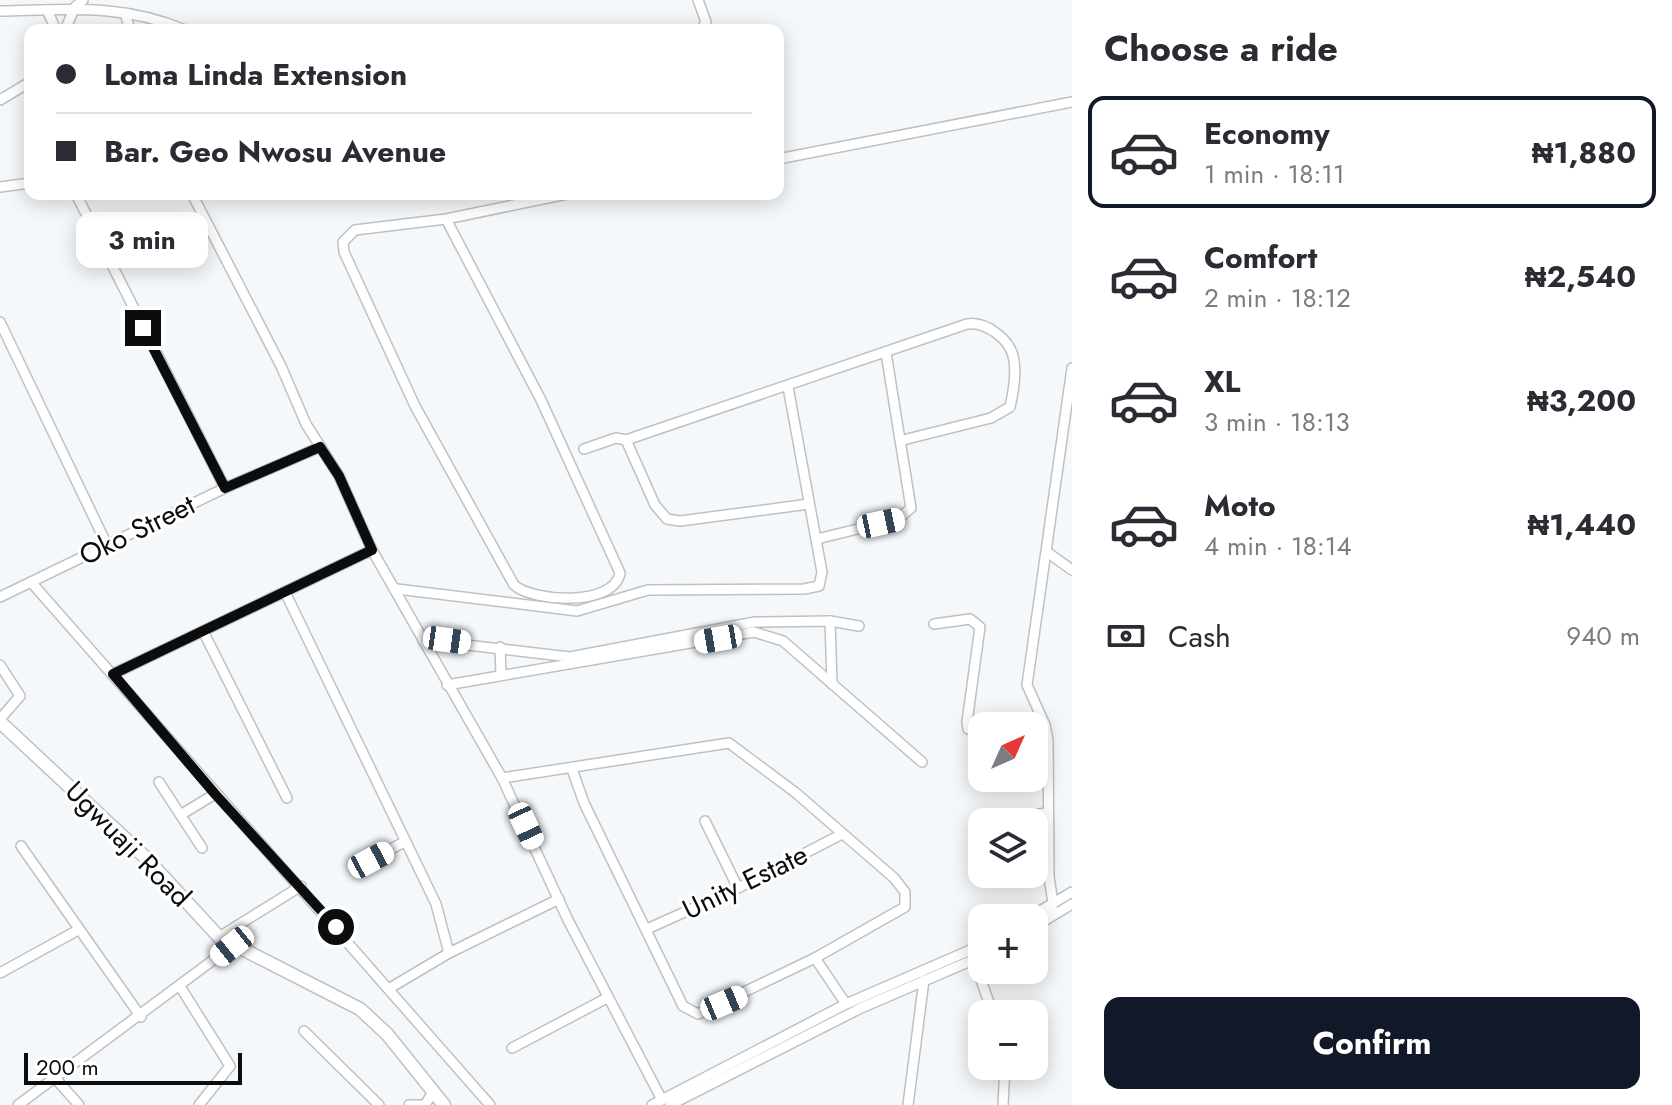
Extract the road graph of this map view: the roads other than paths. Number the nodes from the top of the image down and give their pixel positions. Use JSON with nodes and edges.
{"nodes":[{"id":1,"x":698,"y":0,"type":"edge"},
{"id":2,"x":79,"y":3,"type":"edge"},
{"id":3,"x":1,"y":7,"type":"edge"},
{"id":4,"x":47,"y":10,"type":"junction"},
{"id":5,"x":125,"y":13,"type":"junction"},
{"id":6,"x":53,"y":24,"type":"edge"},
{"id":7,"x":68,"y":24,"type":"edge"},
{"id":8,"x":128,"y":24,"type":"edge"},
{"id":9,"x":171,"y":24,"type":"edge"},
{"id":10,"x":705,"y":24,"type":"edge"},
{"id":11,"x":24,"y":86,"type":"edge"},
{"id":12,"x":0,"y":100,"type":"edge"},
{"id":13,"x":1071,"y":105,"type":"edge"},
{"id":14,"x":784,"y":158,"type":"edge"},
{"id":15,"x":24,"y":184,"type":"edge"},
{"id":16,"x":0,"y":187,"type":"edge"},
{"id":17,"x":79,"y":200,"type":"edge"},
{"id":18,"x":199,"y":200,"type":"edge"},
{"id":19,"x":538,"y":200,"type":"edge"},
{"id":20,"x":446,"y":219,"type":"junction"},
{"id":21,"x":0,"y":322,"type":"edge"},
{"id":22,"x":886,"y":353,"type":"junction"},
{"id":23,"x":1072,"y":368,"type":"edge"},
{"id":24,"x":788,"y":387,"type":"junction"},
{"id":25,"x":626,"y":440,"type":"junction"},
{"id":26,"x":903,"y":440,"type":"junction"},
{"id":27,"x":320,"y":447,"type":"junction"},
{"id":28,"x":584,"y":449,"type":"dead end"},
{"id":29,"x":225,"y":488,"type":"junction"},
{"id":30,"x":809,"y":504,"type":"junction"},
{"id":31,"x":817,"y":539,"type":"junction"},
{"id":32,"x":107,"y":545,"type":"junction"},
{"id":33,"x":372,"y":550,"type":"junction"},
{"id":34,"x":1047,"y":552,"type":"junction"},
{"id":35,"x":1072,"y":570,"type":"edge"},
{"id":36,"x":31,"y":582,"type":"junction"},
{"id":37,"x":397,"y":589,"type":"junction"},
{"id":38,"x":285,"y":592,"type":"junction"},
{"id":39,"x":0,"y":597,"type":"edge"},
{"id":40,"x":830,"y":621,"type":"junction"},
{"id":41,"x":934,"y":624,"type":"dead end"},
{"id":42,"x":859,"y":626,"type":"dead end"},
{"id":43,"x":203,"y":631,"type":"junction"},
{"id":44,"x":423,"y":640,"type":"junction"},
{"id":45,"x":500,"y":647,"type":"junction"},
{"id":46,"x":0,"y":665,"type":"edge"},
{"id":47,"x":113,"y":674,"type":"junction"},
{"id":48,"x":501,"y":675,"type":"junction"},
{"id":49,"x":832,"y":684,"type":"junction"},
{"id":50,"x":447,"y":685,"type":"junction"},
{"id":51,"x":968,"y":712,"type":"edge"},
{"id":52,"x":1039,"y":712,"type":"edge"},
{"id":53,"x":0,"y":720,"type":"edge"},
{"id":54,"x":1048,"y":748,"type":"edge"},
{"id":55,"x":922,"y":762,"type":"dead end"},
{"id":56,"x":572,"y":769,"type":"junction"},
{"id":57,"x":502,"y":778,"type":"junction"},
{"id":58,"x":159,"y":782,"type":"dead end"},
{"id":59,"x":215,"y":794,"type":"junction"},
{"id":60,"x":287,"y":798,"type":"dead end"},
{"id":61,"x":1048,"y":813,"type":"joint"},
{"id":62,"x":182,"y":814,"type":"junction"},
{"id":63,"x":705,"y":821,"type":"dead end"},
{"id":64,"x":842,"y":834,"type":"junction"},
{"id":65,"x":404,"y":842,"type":"junction"},
{"id":66,"x":21,"y":846,"type":"dead end"},
{"id":67,"x":202,"y":848,"type":"dead end"},
{"id":68,"x":371,"y":860,"type":"dead end"},
{"id":69,"x":301,"y":886,"type":"junction"},
{"id":70,"x":738,"y":888,"type":"junction"},
{"id":71,"x":1072,"y":892,"type":"edge"},
{"id":72,"x":559,"y":899,"type":"junction"},
{"id":73,"x":1053,"y":903,"type":"junction"},
{"id":74,"x":1072,"y":904,"type":"edge"},
{"id":75,"x":1048,"y":906,"type":"edge"},
{"id":76,"x":1050,"y":917,"type":"joint"},
{"id":77,"x":647,"y":929,"type":"junction"},
{"id":78,"x":78,"y":930,"type":"junction"},
{"id":79,"x":219,"y":937,"type":"junction"},
{"id":80,"x":232,"y":946,"type":"junction"},
{"id":81,"x":968,"y":952,"type":"edge"},
{"id":82,"x":449,"y":953,"type":"junction"},
{"id":83,"x":815,"y":958,"type":"junction"},
{"id":84,"x":968,"y":961,"type":"edge"},
{"id":85,"x":1,"y":971,"type":"edge"},
{"id":86,"x":922,"y":976,"type":"junction"},
{"id":87,"x":181,"y":988,"type":"junction"},
{"id":88,"x":390,"y":988,"type":"junction"},
{"id":89,"x":607,"y":998,"type":"junction"},
{"id":90,"x":846,"y":1004,"type":"junction"},
{"id":91,"x":141,"y":1017,"type":"junction"},
{"id":92,"x":304,"y":1031,"type":"dead end"},
{"id":93,"x":512,"y":1048,"type":"dead end"},
{"id":94,"x":723,"y":1071,"type":"junction"},
{"id":95,"x":55,"y":1078,"type":"junction"},
{"id":96,"x":1004,"y":1080,"type":"edge"},
{"id":97,"x":433,"y":1092,"type":"junction"},
{"id":98,"x":662,"y":1103,"type":"edge"},
{"id":99,"x":18,"y":1105,"type":"edge"},
{"id":100,"x":79,"y":1105,"type":"edge"},
{"id":101,"x":199,"y":1105,"type":"edge"},
{"id":102,"x":379,"y":1105,"type":"edge"},
{"id":103,"x":409,"y":1105,"type":"edge"},
{"id":104,"x":424,"y":1105,"type":"edge"},
{"id":105,"x":444,"y":1105,"type":"edge"},
{"id":106,"x":490,"y":1105,"type":"edge"},
{"id":107,"x":908,"y":1105,"type":"edge"},
{"id":108,"x":1003,"y":1105,"type":"edge"}],
"edges":[{"from":1,"to":10,"type":"street"},
{"from":2,"to":4,"type":"street"},
{"from":2,"to":5,"type":"street"},
{"from":2,"to":7,"type":"street"},
{"from":3,"to":4,"type":"street"},
{"from":4,"to":6,"type":"street"},
{"from":5,"to":8,"type":"street"},
{"from":5,"to":9,"type":"street"},
{"from":11,"to":12,"type":"street"},
{"from":13,"to":14,"type":"street"},
{"from":15,"to":16,"type":"street"},
{"from":17,"to":29,"type":"street"},
{"from":18,"to":27,"type":"street"},
{"from":19,"to":20,"type":"street"},
{"from":20,"to":20,"type":"street"},
{"from":21,"to":32,"type":"street"},
{"from":22,"to":24,"type":"street"},
{"from":22,"to":26,"type":"street"},
{"from":22,"to":26,"type":"street"},
{"from":23,"to":34,"type":"street"},
{"from":24,"to":25,"type":"street"},
{"from":24,"to":30,"type":"street"},
{"from":25,"to":28,"type":"street"},
{"from":25,"to":30,"type":"street"},
{"from":26,"to":31,"type":"street"},
{"from":27,"to":29,"type":"street","name":"Oko Street"},
{"from":27,"to":33,"type":"street"},
{"from":29,"to":32,"type":"street","name":"Oko Street"},
{"from":30,"to":31,"type":"street"},
{"from":31,"to":37,"type":"street"},
{"from":32,"to":36,"type":"street","name":"Oko Street"},
{"from":33,"to":37,"type":"street"},
{"from":33,"to":38,"type":"street"},
{"from":34,"to":35,"type":"street"},
{"from":34,"to":52,"type":"street"},
{"from":36,"to":39,"type":"street","name":"Oko Street"},
{"from":36,"to":47,"type":"street"},
{"from":37,"to":44,"type":"street"},
{"from":38,"to":43,"type":"street"},
{"from":38,"to":65,"type":"street"},
{"from":40,"to":42,"type":"street"},
{"from":40,"to":45,"type":"street"},
{"from":40,"to":49,"type":"street"},
{"from":41,"to":51,"type":"street"},
{"from":43,"to":47,"type":"street"},
{"from":43,"to":60,"type":"street"},
{"from":44,"to":45,"type":"street"},
{"from":44,"to":50,"type":"street"},
{"from":45,"to":48,"type":"street"},
{"from":46,"to":53,"type":"street"},
{"from":47,"to":59,"type":"street"},
{"from":48,"to":49,"type":"street"},
{"from":48,"to":50,"type":"street"},
{"from":49,"to":55,"type":"street"},
{"from":50,"to":57,"type":"street"},
{"from":53,"to":79,"type":"main road","name":"Ugwuaji Road"},
{"from":54,"to":61,"type":"street"},
{"from":56,"to":57,"type":"street"},
{"from":56,"to":64,"type":"street"},
{"from":56,"to":77,"type":"street"},
{"from":57,"to":72,"type":"street"},
{"from":58,"to":62,"type":"street"},
{"from":59,"to":62,"type":"street"},
{"from":59,"to":69,"type":"street"},
{"from":61,"to":73,"type":"street"},
{"from":62,"to":67,"type":"street"},
{"from":63,"to":70,"type":"street"},
{"from":64,"to":70,"type":"street","name":"Unity Estate"},
{"from":64,"to":83,"type":"street"},
{"from":65,"to":68,"type":"street"},
{"from":65,"to":82,"type":"street"},
{"from":66,"to":78,"type":"street"},
{"from":69,"to":79,"type":"street"},
{"from":69,"to":88,"type":"street"},
{"from":70,"to":77,"type":"street","name":"Unity Estate"},
{"from":71,"to":73,"type":"street"},
{"from":72,"to":82,"type":"street"},
{"from":72,"to":89,"type":"street"},
{"from":73,"to":75,"type":"street"},
{"from":73,"to":76,"type":"street"},
{"from":74,"to":76,"type":"street"},
{"from":77,"to":83,"type":"street"},
{"from":78,"to":85,"type":"street"},
{"from":78,"to":91,"type":"street"},
{"from":79,"to":80,"type":"main road","name":"Ugwuaji Road"},
{"from":80,"to":87,"type":"street"},
{"from":80,"to":97,"type":"main road","name":"Ugwuaji Road"},
{"from":81,"to":86,"type":"street"},
{"from":82,"to":88,"type":"street"},
{"from":83,"to":90,"type":"street"},
{"from":84,"to":86,"type":"street"},
{"from":86,"to":90,"type":"street"},
{"from":86,"to":94,"type":"street"},
{"from":86,"to":107,"type":"street"},
{"from":87,"to":91,"type":"street"},
{"from":87,"to":101,"type":"street"},
{"from":88,"to":106,"type":"street"},
{"from":89,"to":93,"type":"street"},
{"from":89,"to":98,"type":"street"},
{"from":90,"to":94,"type":"street"},
{"from":91,"to":95,"type":"street"},
{"from":92,"to":102,"type":"street"},
{"from":94,"to":98,"type":"street"},
{"from":95,"to":99,"type":"street"},
{"from":95,"to":100,"type":"street"},
{"from":96,"to":108,"type":"street"},
{"from":97,"to":104,"type":"street"},
{"from":97,"to":105,"type":"main road","name":"Ugwuaji Road"},
{"from":103,"to":104,"type":"street"}]}
